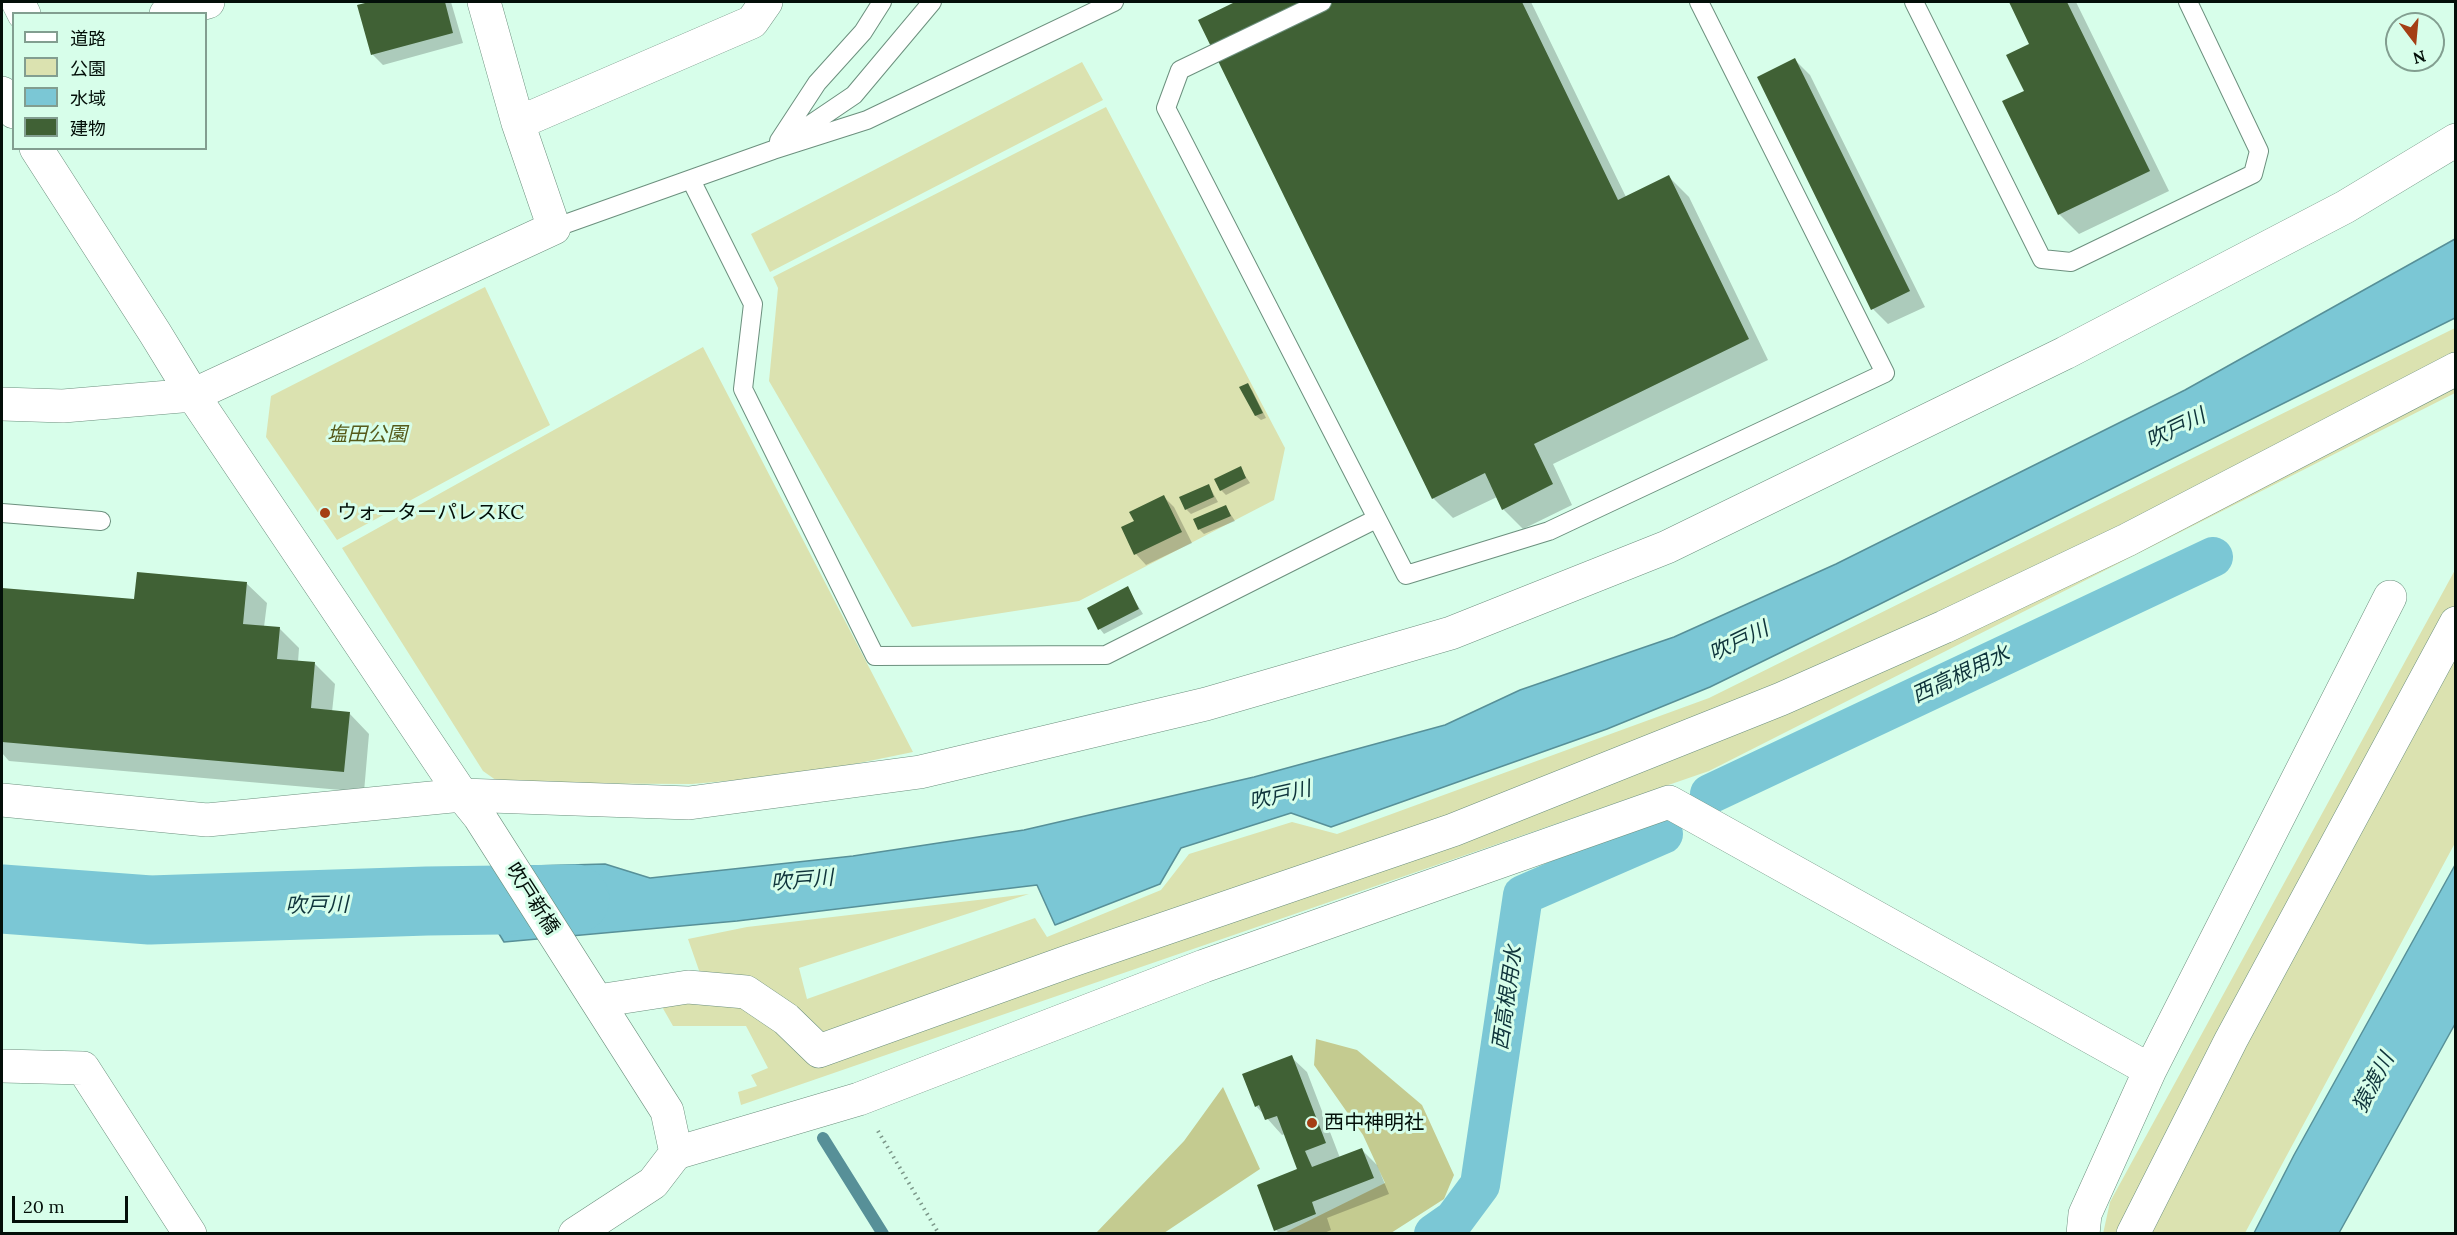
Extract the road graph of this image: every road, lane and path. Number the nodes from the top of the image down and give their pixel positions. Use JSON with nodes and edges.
{"nodes":[{"id":1,"x":208,"y":2,"type":"edge"},
{"id":2,"x":484,"y":2,"type":"edge"},
{"id":3,"x":766,"y":2,"type":"edge"},
{"id":4,"x":882,"y":2,"type":"edge"},
{"id":5,"x":932,"y":2,"type":"edge"},
{"id":6,"x":1114,"y":2,"type":"edge"},
{"id":7,"x":1322,"y":2,"type":"edge"},
{"id":8,"x":1699,"y":2,"type":"edge"},
{"id":9,"x":1914,"y":2,"type":"edge"},
{"id":10,"x":2188,"y":2,"type":"edge"},
{"id":11,"x":173,"y":12,"type":"edge"},
{"id":12,"x":2,"y":93,"type":"edge"},
{"id":13,"x":12,"y":109,"type":"edge"},
{"id":14,"x":518,"y":123,"type":"junction"},
{"id":15,"x":2456,"y":140,"type":"edge"},
{"id":16,"x":37,"y":150,"type":"edge"},
{"id":17,"x":773,"y":150,"type":"junction"},
{"id":18,"x":691,"y":180,"type":"junction"},
{"id":19,"x":554,"y":228,"type":"junction"},
{"id":20,"x":2456,"y":369,"type":"edge"},
{"id":21,"x":193,"y":395,"type":"junction"},
{"id":22,"x":2,"y":404,"type":"edge"},
{"id":23,"x":2,"y":513,"type":"edge"},
{"id":24,"x":1376,"y":519,"type":"junction"},
{"id":25,"x":101,"y":521,"type":"dead end"},
{"id":26,"x":2390,"y":597,"type":"dead end"},
{"id":27,"x":2456,"y":623,"type":"edge"},
{"id":28,"x":2,"y":800,"type":"edge"},
{"id":29,"x":470,"y":806,"type":"junction"},
{"id":30,"x":592,"y":991,"type":"junction"},
{"id":31,"x":2,"y":1066,"type":"edge"},
{"id":32,"x":2150,"y":1070,"type":"junction"},
{"id":33,"x":859,"y":1098,"type":"junction"},
{"id":34,"x":676,"y":1153,"type":"junction"},
{"id":35,"x":190,"y":1233,"type":"edge"},
{"id":36,"x":575,"y":1233,"type":"edge"},
{"id":37,"x":939,"y":1233,"type":"edge"},
{"id":38,"x":2083,"y":1233,"type":"edge"},
{"id":39,"x":2133,"y":1233,"type":"edge"}],
"edges":[{"from":1,"to":11,"type":"street"},
{"from":2,"to":14,"type":"street"},
{"from":3,"to":14,"type":"street"},
{"from":4,"to":17,"type":"lane"},
{"from":5,"to":17,"type":"lane"},
{"from":6,"to":17,"type":"lane"},
{"from":7,"to":24,"type":"lane"},
{"from":8,"to":24,"type":"lane"},
{"from":9,"to":10,"type":"lane"},
{"from":12,"to":13,"type":"street"},
{"from":14,"to":19,"type":"street"},
{"from":15,"to":29,"type":"street"},
{"from":16,"to":21,"type":"street","name":"吹戸新橋"},
{"from":17,"to":18,"type":"lane"},
{"from":18,"to":19,"type":"lane"},
{"from":18,"to":24,"type":"lane"},
{"from":19,"to":21,"type":"street"},
{"from":20,"to":30,"type":"street"},
{"from":21,"to":22,"type":"street"},
{"from":21,"to":29,"type":"street","name":"吹戸新橋"},
{"from":23,"to":25,"type":"lane"},
{"from":26,"to":32,"type":"street"},
{"from":27,"to":39,"type":"street"},
{"from":28,"to":29,"type":"street"},
{"from":29,"to":30,"type":"street","name":"吹戸新橋"},
{"from":30,"to":34,"type":"street","name":"吹戸新橋"},
{"from":31,"to":35,"type":"street"},
{"from":32,"to":33,"type":"street"},
{"from":32,"to":38,"type":"street"},
{"from":33,"to":34,"type":"street"},
{"from":33,"to":37,"type":"path"},
{"from":34,"to":36,"type":"street"}]}
